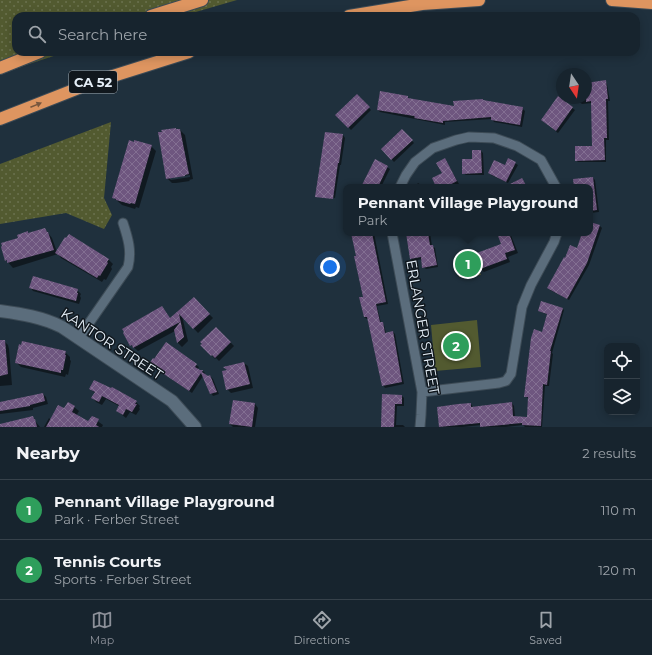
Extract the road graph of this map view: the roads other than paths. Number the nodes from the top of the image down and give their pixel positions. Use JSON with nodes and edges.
{"nodes":[{"id":1,"x":202,"y":0,"type":"edge"},
{"id":2,"x":479,"y":0,"type":"edge"},
{"id":3,"x":612,"y":0,"type":"edge"},
{"id":4,"x":652,"y":3,"type":"edge"},
{"id":5,"x":163,"y":12,"type":"edge"},
{"id":6,"x":373,"y":12,"type":"edge"},
{"id":7,"x":30,"y":56,"type":"edge"},
{"id":8,"x":176,"y":56,"type":"edge"},
{"id":9,"x":0,"y":68,"type":"edge"},
{"id":10,"x":0,"y":119,"type":"edge"},
{"id":11,"x":402,"y":184,"type":"edge"},
{"id":12,"x":554,"y":184,"type":"edge"},
{"id":13,"x":123,"y":223,"type":"dead end"},
{"id":14,"x":393,"y":236,"type":"edge"},
{"id":15,"x":556,"y":236,"type":"edge"},
{"id":16,"x":0,"y":311,"type":"edge"},
{"id":17,"x":78,"y":339,"type":"junction"},
{"id":18,"x":422,"y":392,"type":"junction"},
{"id":19,"x":195,"y":427,"type":"edge"},
{"id":20,"x":420,"y":427,"type":"edge"}],
"edges":[{"from":1,"to":5,"type":"highway"},
{"from":2,"to":6,"type":"highway"},
{"from":3,"to":4,"type":"highway"},
{"from":7,"to":9,"type":"highway"},
{"from":10,"to":8,"type":"highway","number":"CA 52","one_way":true},
{"from":11,"to":12,"type":"street"},
{"from":13,"to":17,"type":"street"},
{"from":14,"to":18,"type":"street","name":"ERLANGER STREET"},
{"from":15,"to":18,"type":"street"},
{"from":16,"to":17,"type":"street","name":"KANTOR STREET"},
{"from":17,"to":19,"type":"street","name":"KANTOR STREET"},
{"from":18,"to":20,"type":"street","name":"ERLANGER STREET"}]}
